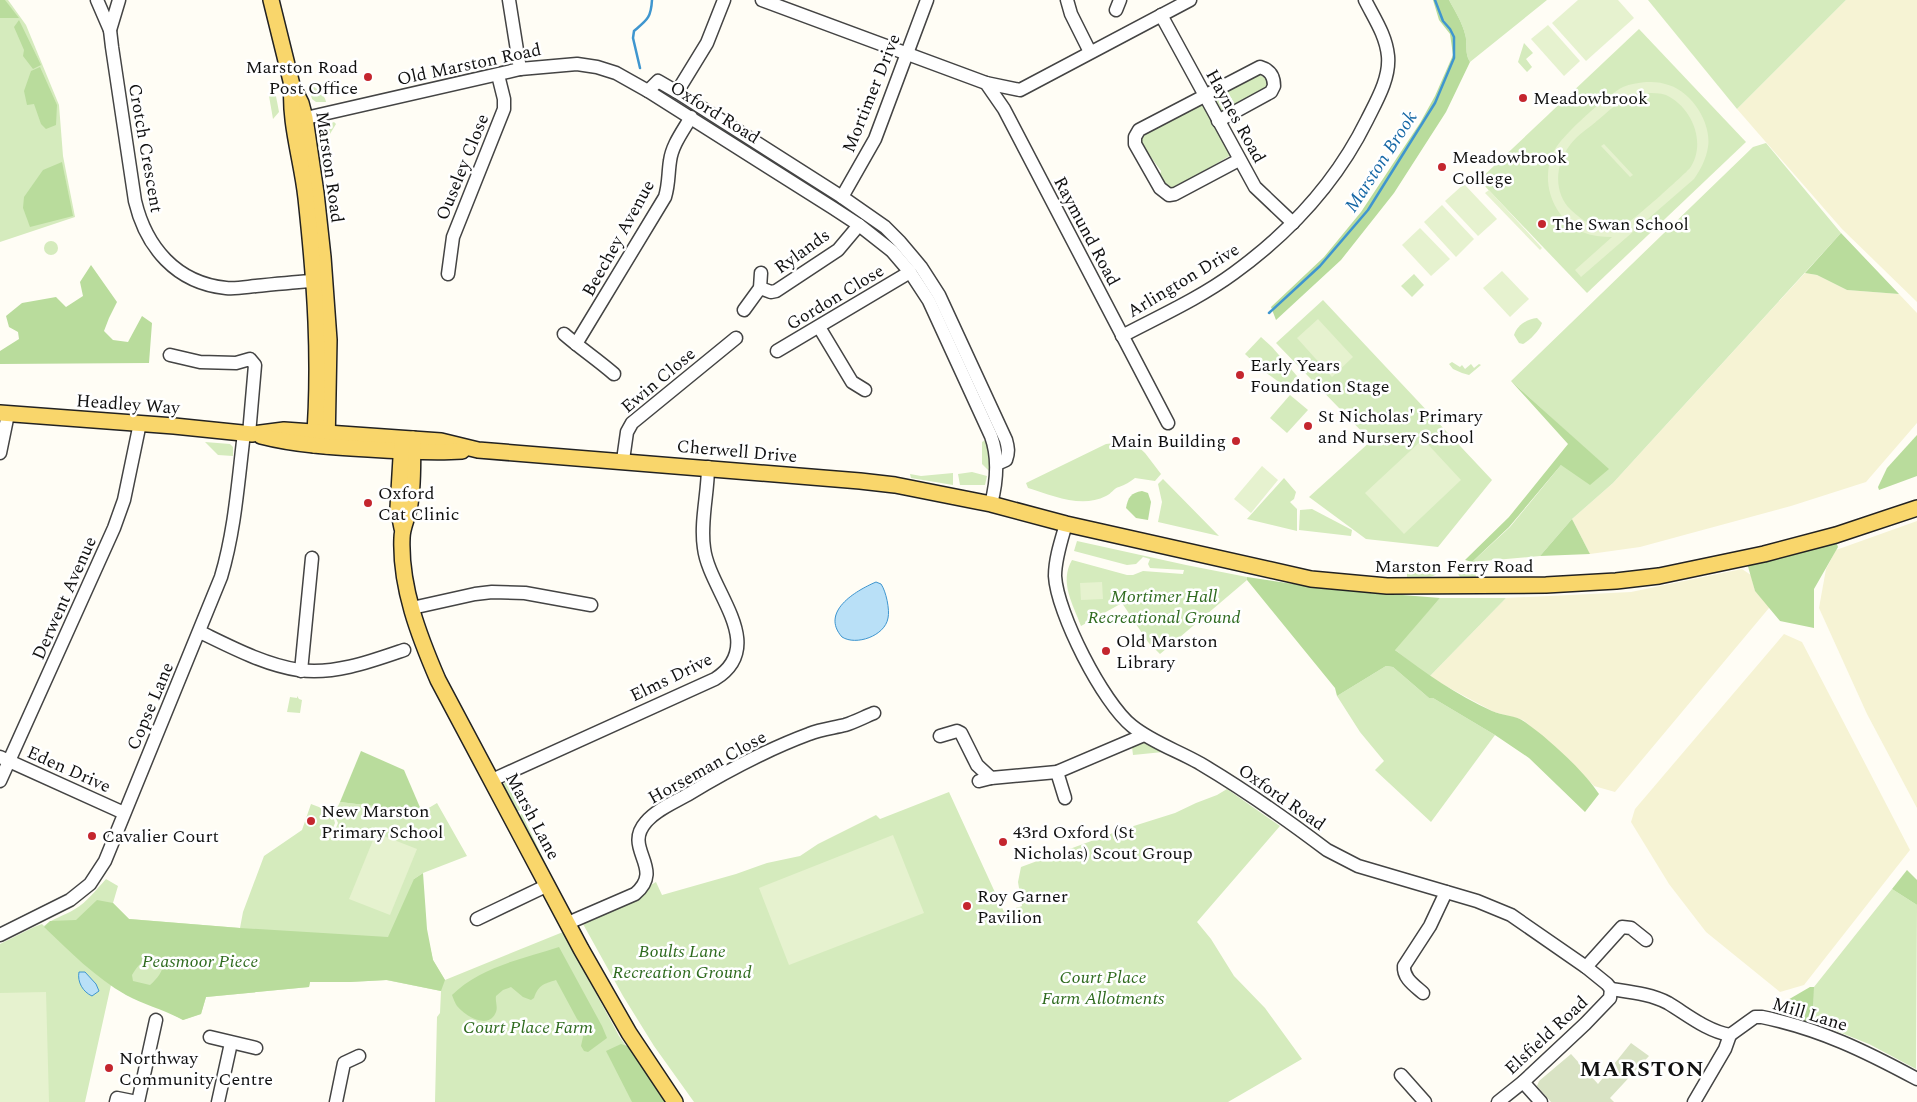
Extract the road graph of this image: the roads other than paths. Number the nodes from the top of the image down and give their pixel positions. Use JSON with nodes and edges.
{"nodes":[{"id":1,"x":97,"y":0,"type":"edge"},
{"id":2,"x":119,"y":0,"type":"edge"},
{"id":3,"x":271,"y":0,"type":"edge"},
{"id":4,"x":509,"y":0,"type":"edge"},
{"id":5,"x":724,"y":0,"type":"edge"},
{"id":6,"x":762,"y":0,"type":"edge"},
{"id":7,"x":927,"y":0,"type":"edge"},
{"id":8,"x":1067,"y":0,"type":"edge"},
{"id":9,"x":1190,"y":0,"type":"edge"},
{"id":10,"x":1365,"y":0,"type":"edge"},
{"id":11,"x":1172,"y":4,"type":"edge"},
{"id":12,"x":1161,"y":15,"type":"junction"},
{"id":13,"x":110,"y":30,"type":"junction"},
{"id":14,"x":908,"y":52,"type":"junction"},
{"id":15,"x":1090,"y":52,"type":"junction"},
{"id":16,"x":520,"y":69,"type":"junction"},
{"id":17,"x":498,"y":74,"type":"junction"},
{"id":18,"x":986,"y":83,"type":"junction"},
{"id":19,"x":1020,"y":90,"type":"junction"},
{"id":20,"x":648,"y":91,"type":"junction"},
{"id":21,"x":676,"y":92,"type":"junction"},
{"id":22,"x":1205,"y":96,"type":"junction"},
{"id":23,"x":1004,"y":109,"type":"junction"},
{"id":24,"x":691,"y":117,"type":"junction"},
{"id":25,"x":299,"y":119,"type":"junction"},
{"id":26,"x":1218,"y":121,"type":"junction"},
{"id":27,"x":1239,"y":160,"type":"junction"},
{"id":28,"x":842,"y":197,"type":"junction"},
{"id":29,"x":1293,"y":223,"type":"junction"},
{"id":30,"x":859,"y":225,"type":"junction"},
{"id":31,"x":900,"y":242,"type":"junction"},
{"id":32,"x":892,"y":251,"type":"junction"},
{"id":33,"x":318,"y":257,"type":"junction"},
{"id":34,"x":910,"y":272,"type":"junction"},
{"id":35,"x":761,"y":273,"type":"dead end"},
{"id":36,"x":448,"y":274,"type":"dead end"},
{"id":37,"x":314,"y":281,"type":"junction"},
{"id":38,"x":760,"y":288,"type":"junction"},
{"id":39,"x":744,"y":310,"type":"dead end"},
{"id":40,"x":819,"y":326,"type":"junction"},
{"id":41,"x":564,"y":334,"type":"dead end"},
{"id":42,"x":1122,"y":336,"type":"junction"},
{"id":43,"x":736,"y":338,"type":"dead end"},
{"id":44,"x":323,"y":344,"type":"junction"},
{"id":45,"x":576,"y":344,"type":"junction"},
{"id":46,"x":777,"y":351,"type":"dead end"},
{"id":47,"x":170,"y":355,"type":"dead end"},
{"id":48,"x":614,"y":374,"type":"dead end"},
{"id":49,"x":865,"y":390,"type":"dead end"},
{"id":50,"x":4,"y":413,"type":"edge"},
{"id":51,"x":140,"y":423,"type":"junction"},
{"id":52,"x":1168,"y":423,"type":"dead end"},
{"id":53,"x":249,"y":434,"type":"junction"},
{"id":54,"x":323,"y":441,"type":"junction"},
{"id":55,"x":407,"y":445,"type":"junction"},
{"id":56,"x":478,"y":450,"type":"junction"},
{"id":57,"x":0,"y":452,"type":"edge"},
{"id":58,"x":623,"y":460,"type":"junction"},
{"id":59,"x":997,"y":464,"type":"junction"},
{"id":60,"x":708,"y":467,"type":"junction"},
{"id":61,"x":991,"y":504,"type":"junction"},
{"id":62,"x":1917,"y":508,"type":"edge"},
{"id":63,"x":1066,"y":524,"type":"junction"},
{"id":64,"x":312,"y":558,"type":"dead end"},
{"id":65,"x":590,"y":605,"type":"dead end"},
{"id":66,"x":412,"y":608,"type":"junction"},
{"id":67,"x":200,"y":632,"type":"junction"},
{"id":68,"x":404,"y":650,"type":"dead end"},
{"id":69,"x":301,"y":671,"type":"junction"},
{"id":70,"x":874,"y":714,"type":"dead end"},
{"id":71,"x":1144,"y":735,"type":"junction"},
{"id":72,"x":940,"y":736,"type":"dead end"},
{"id":73,"x":5,"y":759,"type":"edge"},
{"id":74,"x":1057,"y":772,"type":"junction"},
{"id":75,"x":492,"y":780,"type":"junction"},
{"id":76,"x":0,"y":781,"type":"edge"},
{"id":77,"x":1065,"y":798,"type":"dead end"},
{"id":78,"x":124,"y":813,"type":"junction"},
{"id":79,"x":548,"y":885,"type":"junction"},
{"id":80,"x":1446,"y":892,"type":"junction"},
{"id":81,"x":477,"y":919,"type":"dead end"},
{"id":82,"x":568,"y":923,"type":"junction"},
{"id":83,"x":0,"y":935,"type":"edge"},
{"id":84,"x":1646,"y":940,"type":"dead end"},
{"id":85,"x":1586,"y":968,"type":"junction"},
{"id":86,"x":1611,"y":989,"type":"junction"},
{"id":87,"x":1423,"y":993,"type":"dead end"},
{"id":88,"x":156,"y":1020,"type":"dead end"},
{"id":89,"x":1730,"y":1036,"type":"junction"},
{"id":90,"x":210,"y":1037,"type":"dead end"},
{"id":91,"x":231,"y":1043,"type":"junction"},
{"id":92,"x":256,"y":1048,"type":"dead end"},
{"id":93,"x":359,"y":1056,"type":"dead end"},
{"id":94,"x":1401,"y":1075,"type":"dead end"},
{"id":95,"x":1917,"y":1079,"type":"edge"},
{"id":96,"x":1523,"y":1082,"type":"junction"},
{"id":97,"x":116,"y":1102,"type":"edge"},
{"id":98,"x":137,"y":1102,"type":"edge"},
{"id":99,"x":218,"y":1102,"type":"edge"},
{"id":100,"x":336,"y":1102,"type":"edge"},
{"id":101,"x":674,"y":1102,"type":"edge"},
{"id":102,"x":1425,"y":1102,"type":"edge"},
{"id":103,"x":1498,"y":1102,"type":"edge"},
{"id":104,"x":1541,"y":1102,"type":"edge"},
{"id":105,"x":1694,"y":1102,"type":"edge"}],
"edges":[{"from":1,"to":13,"type":"street"},
{"from":2,"to":13,"type":"street","name":"Crotch Crescent"},
{"from":3,"to":25,"type":"main road","name":"Marston Road"},
{"from":4,"to":16,"type":"street"},
{"from":5,"to":21,"type":"street"},
{"from":6,"to":14,"type":"street"},
{"from":7,"to":14,"type":"street","name":"Mortimer Drive"},
{"from":8,"to":15,"type":"street"},
{"from":9,"to":11,"type":"street"},
{"from":10,"to":29,"type":"street","name":"Arlington Drive"},
{"from":11,"to":12,"type":"street"},
{"from":12,"to":15,"type":"street"},
{"from":12,"to":22,"type":"street","name":"Haynes Road"},
{"from":13,"to":37,"type":"street","name":"Crotch Crescent"},
{"from":14,"to":18,"type":"street"},
{"from":14,"to":28,"type":"street","name":"Mortimer Drive"},
{"from":15,"to":19,"type":"street"},
{"from":16,"to":17,"type":"street","name":"Old Marston Road"},
{"from":16,"to":20,"type":"street","name":"Old Marston Road"},
{"from":17,"to":25,"type":"street","name":"Old Marston Road"},
{"from":17,"to":36,"type":"street","name":"Ouseley Close"},
{"from":18,"to":19,"type":"street"},
{"from":18,"to":23,"type":"street","name":"Raymund Road"},
{"from":19,"to":23,"type":"street"},
{"from":20,"to":21,"type":"street","name":"Oxford Road"},
{"from":20,"to":24,"type":"street","name":"Oxford Road"},
{"from":21,"to":28,"type":"street","name":"Oxford Road"},
{"from":22,"to":26,"type":"street","name":"Haynes Road"},
{"from":22,"to":26,"type":"street"},
{"from":22,"to":27,"type":"street"},
{"from":23,"to":42,"type":"street","name":"Raymund Road"},
{"from":24,"to":30,"type":"street","name":"Oxford Road"},
{"from":24,"to":45,"type":"street","name":"Beechey Avenue"},
{"from":25,"to":33,"type":"main road","name":"Marston Road"},
{"from":26,"to":27,"type":"street","name":"Haynes Road"},
{"from":27,"to":29,"type":"street","name":"Haynes Road"},
{"from":28,"to":31,"type":"street","name":"Oxford Road"},
{"from":29,"to":42,"type":"street","name":"Arlington Drive"},
{"from":30,"to":32,"type":"street","name":"Oxford Road"},
{"from":30,"to":38,"type":"street","name":"Rylands"},
{"from":31,"to":32,"type":"street"},
{"from":31,"to":59,"type":"street","name":"Oxford Road"},
{"from":32,"to":34,"type":"street","name":"Oxford Road"},
{"from":33,"to":37,"type":"main road","name":"Marston Road"},
{"from":33,"to":44,"type":"main road","name":"Marston Road"},
{"from":34,"to":40,"type":"street","name":"Gordon Close"},
{"from":34,"to":59,"type":"street","name":"Oxford Road"},
{"from":35,"to":38,"type":"street","name":"Rylands"},
{"from":37,"to":44,"type":"main road","name":"Marston Road"},
{"from":38,"to":39,"type":"street","name":"Rylands"},
{"from":40,"to":46,"type":"street","name":"Gordon Close"},
{"from":40,"to":49,"type":"street"},
{"from":41,"to":45,"type":"street"},
{"from":42,"to":52,"type":"street","name":"Raymund Road"},
{"from":43,"to":58,"type":"street","name":"Ewin Close"},
{"from":44,"to":54,"type":"main road","name":"Marston Road"},
{"from":45,"to":48,"type":"street"},
{"from":47,"to":53,"type":"street","name":"Copse Lane"},
{"from":50,"to":51,"type":"main road","name":"Headley Way"},
{"from":50,"to":57,"type":"street"},
{"from":51,"to":53,"type":"main road","name":"Headley Way"},
{"from":51,"to":73,"type":"street","name":"Derwent Avenue"},
{"from":53,"to":54,"type":"main road","name":"Headley Way"},
{"from":53,"to":67,"type":"street","name":"Copse Lane"},
{"from":54,"to":55,"type":"main road","name":"Cherwell Drive"},
{"from":55,"to":56,"type":"main road","name":"Cherwell Drive"},
{"from":55,"to":56,"type":"main road","name":"Cherwell Drive"},
{"from":55,"to":66,"type":"main road","name":"Marsh Lane"},
{"from":56,"to":58,"type":"main road","name":"Cherwell Drive"},
{"from":58,"to":60,"type":"main road","name":"Cherwell Drive"},
{"from":59,"to":61,"type":"street","name":"Oxford Road"},
{"from":60,"to":61,"type":"main road","name":"Cherwell Drive"},
{"from":60,"to":75,"type":"street","name":"Elms Drive"},
{"from":61,"to":63,"type":"main road","name":"Marston Ferry Road"},
{"from":62,"to":63,"type":"main road","name":"Marston Ferry Road"},
{"from":63,"to":71,"type":"street","name":"Oxford Road"},
{"from":64,"to":69,"type":"street"},
{"from":65,"to":66,"type":"street"},
{"from":66,"to":75,"type":"main road","name":"Marsh Lane"},
{"from":67,"to":69,"type":"street"},
{"from":67,"to":78,"type":"street","name":"Copse Lane"},
{"from":68,"to":69,"type":"street"},
{"from":70,"to":82,"type":"street","name":"Horseman Close"},
{"from":71,"to":74,"type":"street"},
{"from":71,"to":80,"type":"street","name":"Oxford Road"},
{"from":72,"to":74,"type":"street"},
{"from":73,"to":76,"type":"street","name":"Derwent Avenue"},
{"from":73,"to":78,"type":"street","name":"Eden Drive"},
{"from":74,"to":77,"type":"street"},
{"from":75,"to":79,"type":"main road","name":"Marsh Lane"},
{"from":78,"to":83,"type":"street","name":"Copse Lane"},
{"from":79,"to":81,"type":"street"},
{"from":79,"to":82,"type":"main road","name":"Marsh Lane"},
{"from":80,"to":85,"type":"street","name":"Oxford Road"},
{"from":80,"to":87,"type":"street"},
{"from":82,"to":101,"type":"main road","name":"Marsh Lane"},
{"from":84,"to":85,"type":"street"},
{"from":85,"to":86,"type":"street","name":"Oxford Road"},
{"from":86,"to":89,"type":"street"},
{"from":86,"to":96,"type":"street","name":"Elsfield Road"},
{"from":88,"to":98,"type":"street"},
{"from":89,"to":95,"type":"street","name":"Mill Lane"},
{"from":89,"to":105,"type":"street"},
{"from":90,"to":91,"type":"street"},
{"from":91,"to":92,"type":"street"},
{"from":91,"to":99,"type":"street"},
{"from":93,"to":100,"type":"street"},
{"from":94,"to":102,"type":"street"},
{"from":96,"to":103,"type":"street","name":"Elsfield Road"},
{"from":96,"to":104,"type":"street"},
{"from":97,"to":98,"type":"street"}]}
